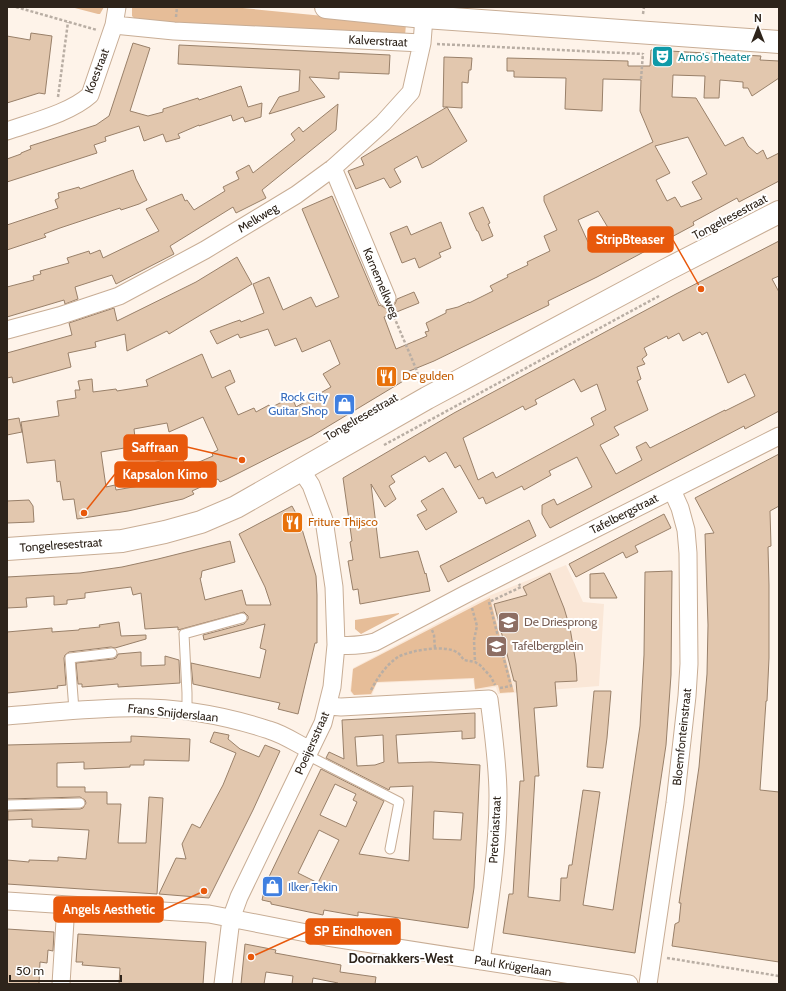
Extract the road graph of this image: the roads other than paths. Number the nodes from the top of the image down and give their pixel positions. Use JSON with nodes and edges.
{"nodes":[{"id":1,"x":117,"y":7,"type":"edge"},
{"id":2,"x":326,"y":7,"type":"edge"},
{"id":3,"x":424,"y":17,"type":"junction"},
{"id":4,"x":112,"y":30,"type":"junction"},
{"id":5,"x":779,"y":42,"type":"edge"},
{"id":6,"x":422,"y":43,"type":"junction"},
{"id":7,"x":7,"y":131,"type":"edge"},
{"id":8,"x":333,"y":168,"type":"junction"},
{"id":9,"x":779,"y":212,"type":"edge"},
{"id":10,"x":387,"y":298,"type":"road end"},
{"id":11,"x":7,"y":330,"type":"edge"},
{"id":12,"x":779,"y":436,"type":"edge"},
{"id":13,"x":301,"y":470,"type":"junction"},
{"id":14,"x":672,"y":490,"type":"junction"},
{"id":15,"x":7,"y":549,"type":"edge"},
{"id":16,"x":242,"y":618,"type":"dead end"},
{"id":17,"x":336,"y":645,"type":"junction"},
{"id":18,"x":112,"y":653,"type":"dead end"},
{"id":19,"x":328,"y":706,"type":"junction"},
{"id":20,"x":74,"y":710,"type":"junction"},
{"id":21,"x":186,"y":712,"type":"junction"},
{"id":22,"x":7,"y":716,"type":"edge"},
{"id":23,"x":308,"y":752,"type":"junction"},
{"id":24,"x":80,"y":803,"type":"dead end"},
{"id":25,"x":7,"y":805,"type":"edge"},
{"id":26,"x":390,"y":849,"type":"dead end"},
{"id":27,"x":7,"y":901,"type":"edge"},
{"id":28,"x":66,"y":905,"type":"junction"},
{"id":29,"x":231,"y":919,"type":"junction"},
{"id":30,"x":481,"y":961,"type":"junction"},
{"id":31,"x":572,"y":980,"type":"edge"},
{"id":32,"x":61,"y":984,"type":"edge"},
{"id":33,"x":223,"y":984,"type":"edge"},
{"id":34,"x":629,"y":984,"type":"edge"},
{"id":35,"x":648,"y":984,"type":"edge"}],
"edges":[{"from":1,"to":4,"type":"street","name":"Koestraat"},
{"from":2,"to":3,"type":"main road"},
{"from":3,"to":5,"type":"main road"},
{"from":3,"to":6,"type":"street","name":"Melkweg"},
{"from":4,"to":6,"type":"street","name":"Kalverstraat"},
{"from":4,"to":7,"type":"street","name":"Koestraat"},
{"from":6,"to":8,"type":"street","name":"Melkweg"},
{"from":8,"to":10,"type":"street","name":"Karnemelkweg"},
{"from":8,"to":11,"type":"street","name":"Melkweg"},
{"from":9,"to":13,"type":"main road","name":"Tongelresestraat"},
{"from":12,"to":14,"type":"street","name":"Tafelbergstraat"},
{"from":13,"to":15,"type":"main road","name":"Tongelresestraat"},
{"from":13,"to":17,"type":"street","name":"Poeijersstraat"},
{"from":14,"to":17,"type":"street","name":"Tafelbergstraat"},
{"from":14,"to":35,"type":"street","name":"Bloemfonteinstraat"},
{"from":16,"to":21,"type":"lane"},
{"from":17,"to":19,"type":"street","name":"Poeijersstraat"},
{"from":18,"to":20,"type":"lane"},
{"from":19,"to":23,"type":"street","name":"Poeijersstraat"},
{"from":19,"to":30,"type":"street","name":"Pretoriastraat"},
{"from":20,"to":21,"type":"street","name":"Frans Snijderslaan"},
{"from":20,"to":22,"type":"street","name":"Frans Snijderslaan"},
{"from":21,"to":23,"type":"street","name":"Frans Snijderslaan"},
{"from":23,"to":26,"type":"lane"},
{"from":23,"to":29,"type":"street","name":"Poeijersstraat"},
{"from":24,"to":25,"type":"lane"},
{"from":27,"to":28,"type":"street","name":"Paul Krügerlaan"},
{"from":28,"to":29,"type":"street","name":"Paul Krügerlaan"},
{"from":28,"to":32,"type":"street"},
{"from":29,"to":30,"type":"street","name":"Paul Krügerlaan"},
{"from":29,"to":33,"type":"street","name":"Poeijersstraat"},
{"from":30,"to":31,"type":"street","name":"Paul Krügerlaan"},
{"from":31,"to":34,"type":"street","name":"Paul Krügerlaan"}]}
